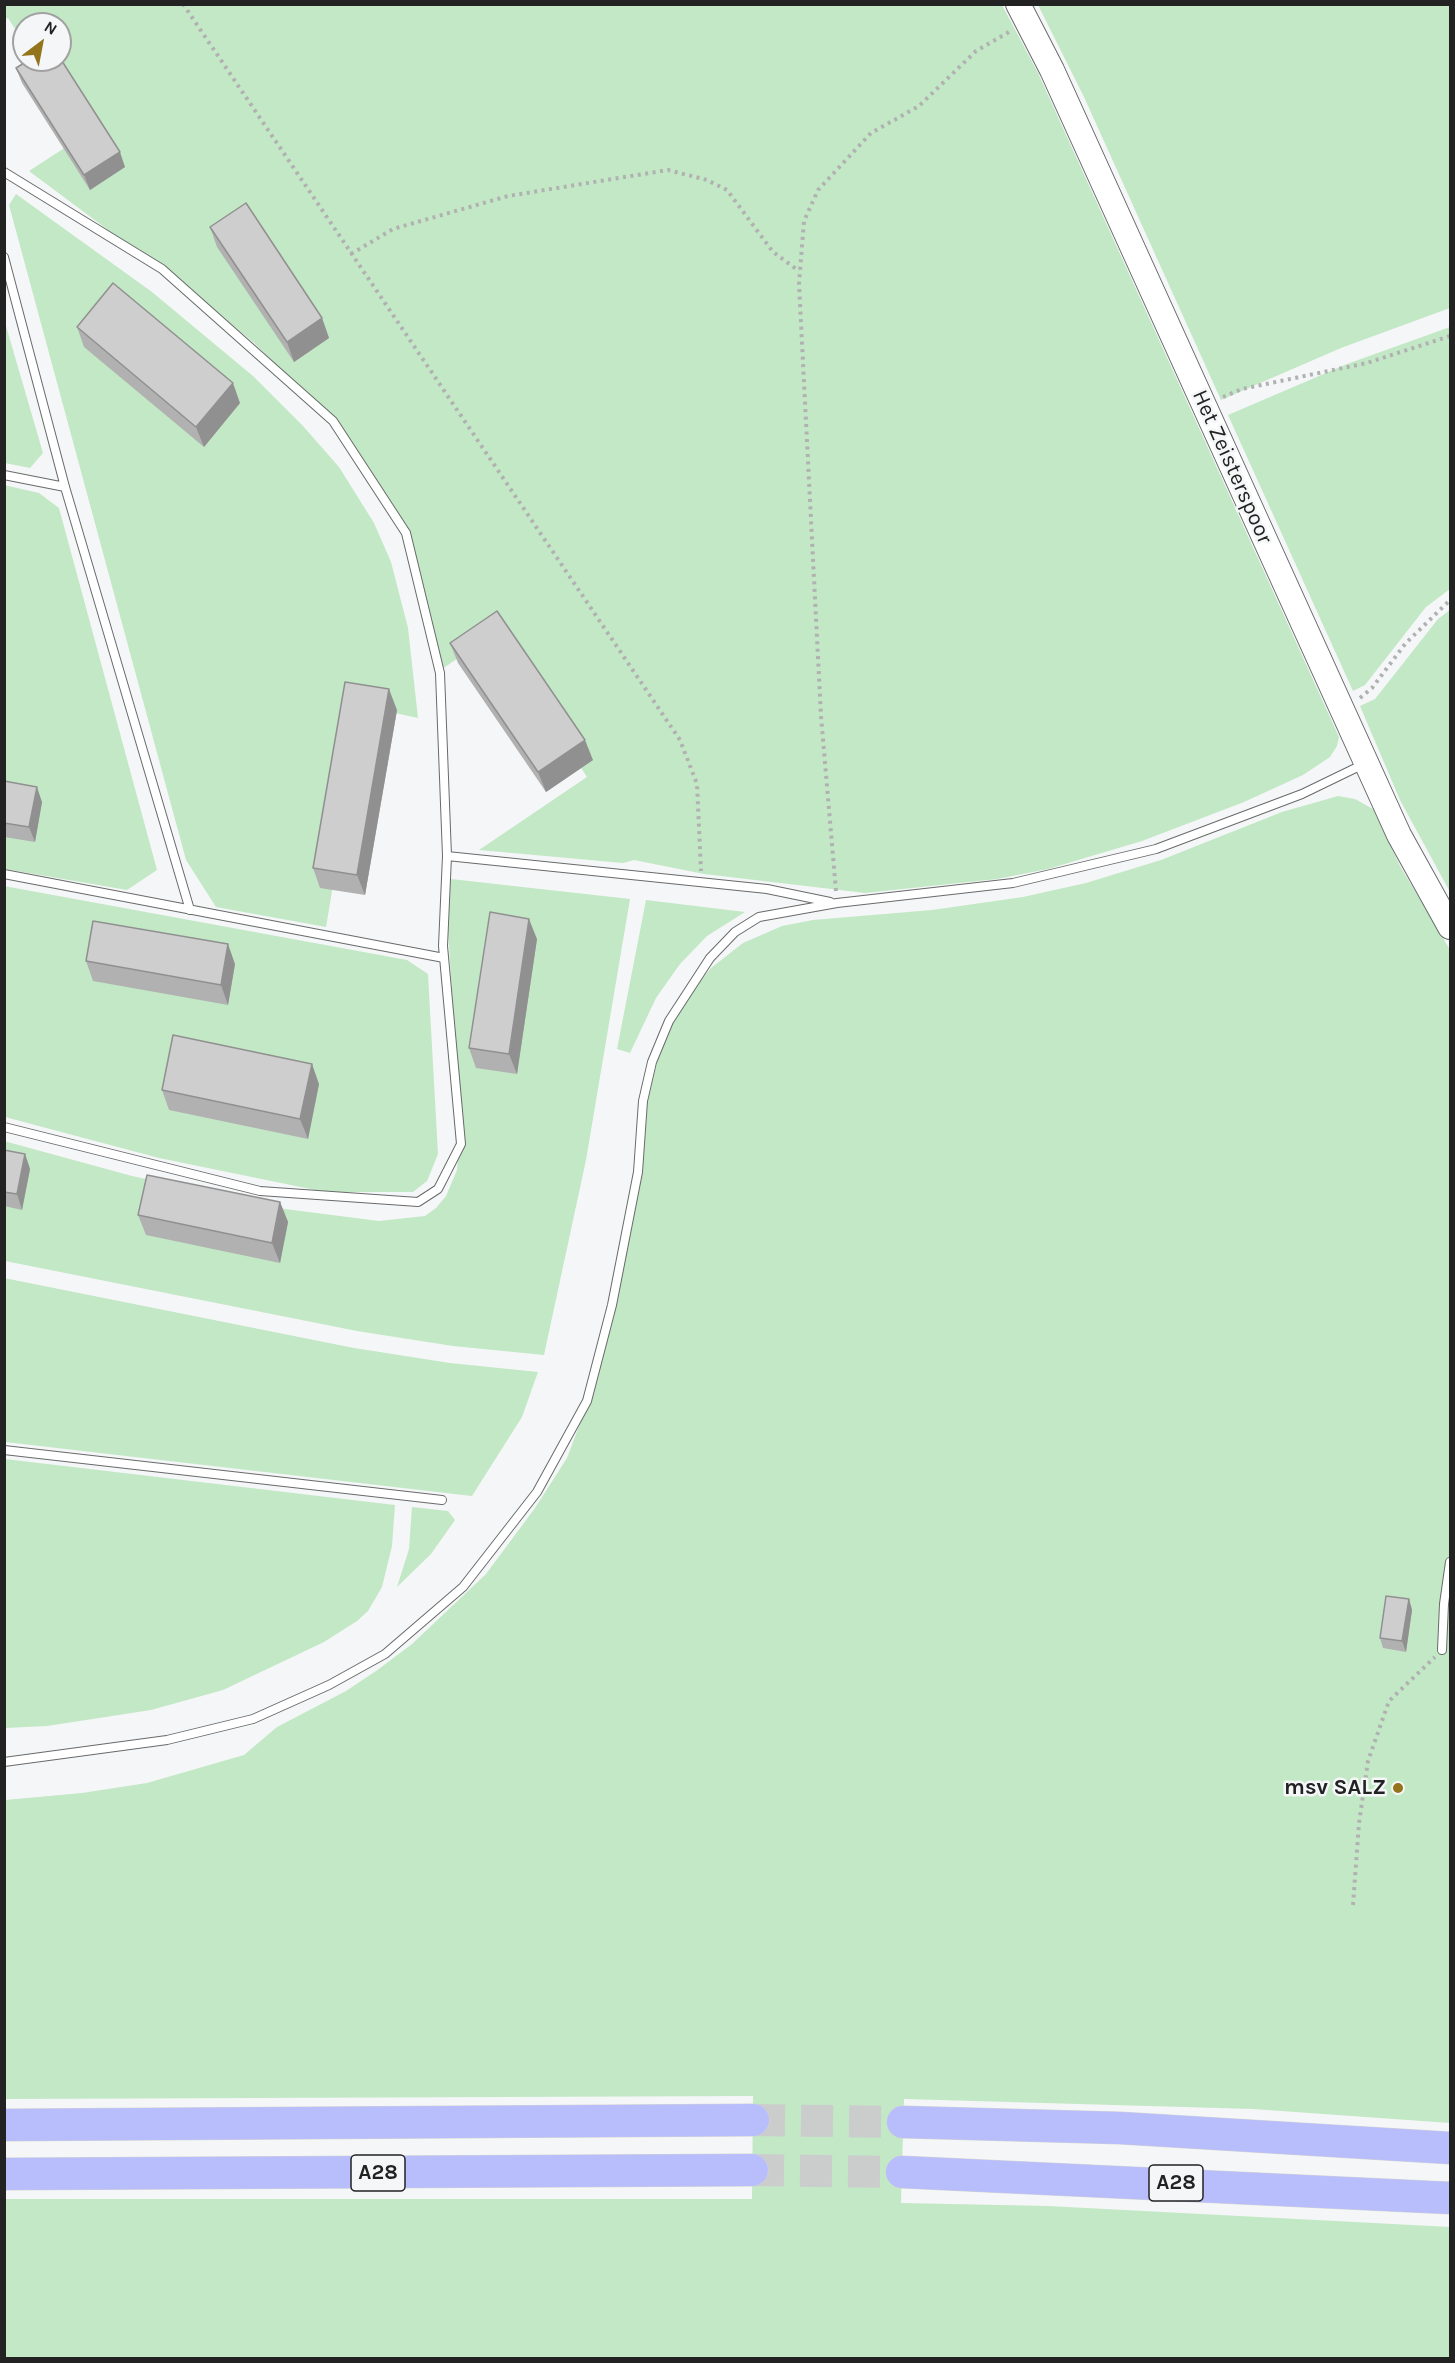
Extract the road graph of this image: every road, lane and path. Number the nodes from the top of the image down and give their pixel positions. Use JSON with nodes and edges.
{"nodes":[{"id":1,"x":183,"y":4,"type":"edge"},
{"id":2,"x":1023,"y":14,"type":"edge"},
{"id":3,"x":4,"y":172,"type":"edge"},
{"id":4,"x":351,"y":254,"type":"junction"},
{"id":5,"x":4,"y":257,"type":"edge"},
{"id":6,"x":800,"y":271,"type":"junction"},
{"id":7,"x":1450,"y":336,"type":"edge"},
{"id":8,"x":1205,"y":405,"type":"junction"},
{"id":9,"x":4,"y":475,"type":"edge"},
{"id":10,"x":65,"y":487,"type":"junction"},
{"id":11,"x":1450,"y":600,"type":"edge"},
{"id":12,"x":1341,"y":708,"type":"junction"},
{"id":13,"x":1366,"y":763,"type":"junction"},
{"id":14,"x":447,"y":856,"type":"junction"},
{"id":15,"x":4,"y":874,"type":"edge"},
{"id":16,"x":702,"y":882,"type":"junction"},
{"id":17,"x":837,"y":903,"type":"junction"},
{"id":18,"x":190,"y":910,"type":"junction"},
{"id":19,"x":1450,"y":927,"type":"edge"},
{"id":20,"x":444,"y":958,"type":"junction"},
{"id":21,"x":4,"y":1127,"type":"edge"},
{"id":22,"x":4,"y":1450,"type":"edge"},
{"id":23,"x":442,"y":1500,"type":"dead end"},
{"id":24,"x":1450,"y":1562,"type":"edge"},
{"id":25,"x":1442,"y":1650,"type":"joint"},
{"id":26,"x":4,"y":1762,"type":"edge"},
{"id":27,"x":1353,"y":1905,"type":"dead end"},
{"id":28,"x":753,"y":2120,"type":"tunnel mouth"},
{"id":29,"x":903,"y":2122,"type":"tunnel mouth"},
{"id":30,"x":4,"y":2125,"type":"edge"},
{"id":31,"x":1450,"y":2148,"type":"edge"},
{"id":32,"x":752,"y":2170,"type":"tunnel mouth"},
{"id":33,"x":902,"y":2172,"type":"tunnel mouth"},
{"id":34,"x":4,"y":2174,"type":"edge"},
{"id":35,"x":1450,"y":2198,"type":"edge"}],
"edges":[{"from":1,"to":4,"type":"path"},
{"from":2,"to":6,"type":"path"},
{"from":2,"to":8,"type":"street","name":"Het Zeisterspoor"},
{"from":3,"to":14,"type":"lane"},
{"from":4,"to":6,"type":"path"},
{"from":4,"to":16,"type":"path"},
{"from":5,"to":10,"type":"lane"},
{"from":6,"to":17,"type":"path"},
{"from":7,"to":8,"type":"path"},
{"from":8,"to":12,"type":"street","name":"Het Zeisterspoor"},
{"from":9,"to":10,"type":"lane"},
{"from":10,"to":18,"type":"lane"},
{"from":11,"to":12,"type":"path"},
{"from":12,"to":13,"type":"street","name":"Het Zeisterspoor"},
{"from":13,"to":17,"type":"lane"},
{"from":13,"to":19,"type":"street","name":"Het Zeisterspoor"},
{"from":14,"to":16,"type":"lane"},
{"from":14,"to":20,"type":"lane"},
{"from":15,"to":18,"type":"lane"},
{"from":16,"to":17,"type":"lane"},
{"from":17,"to":26,"type":"lane"},
{"from":18,"to":20,"type":"lane"},
{"from":20,"to":21,"type":"lane"},
{"from":22,"to":23,"type":"lane"},
{"from":24,"to":25,"type":"lane"},
{"from":25,"to":27,"type":"path"},
{"from":28,"to":30,"type":"highway","number":"A28"},
{"from":29,"to":31,"type":"highway","number":"A28"},
{"from":32,"to":34,"type":"highway","number":"A28"},
{"from":33,"to":35,"type":"highway","number":"A28"}]}
